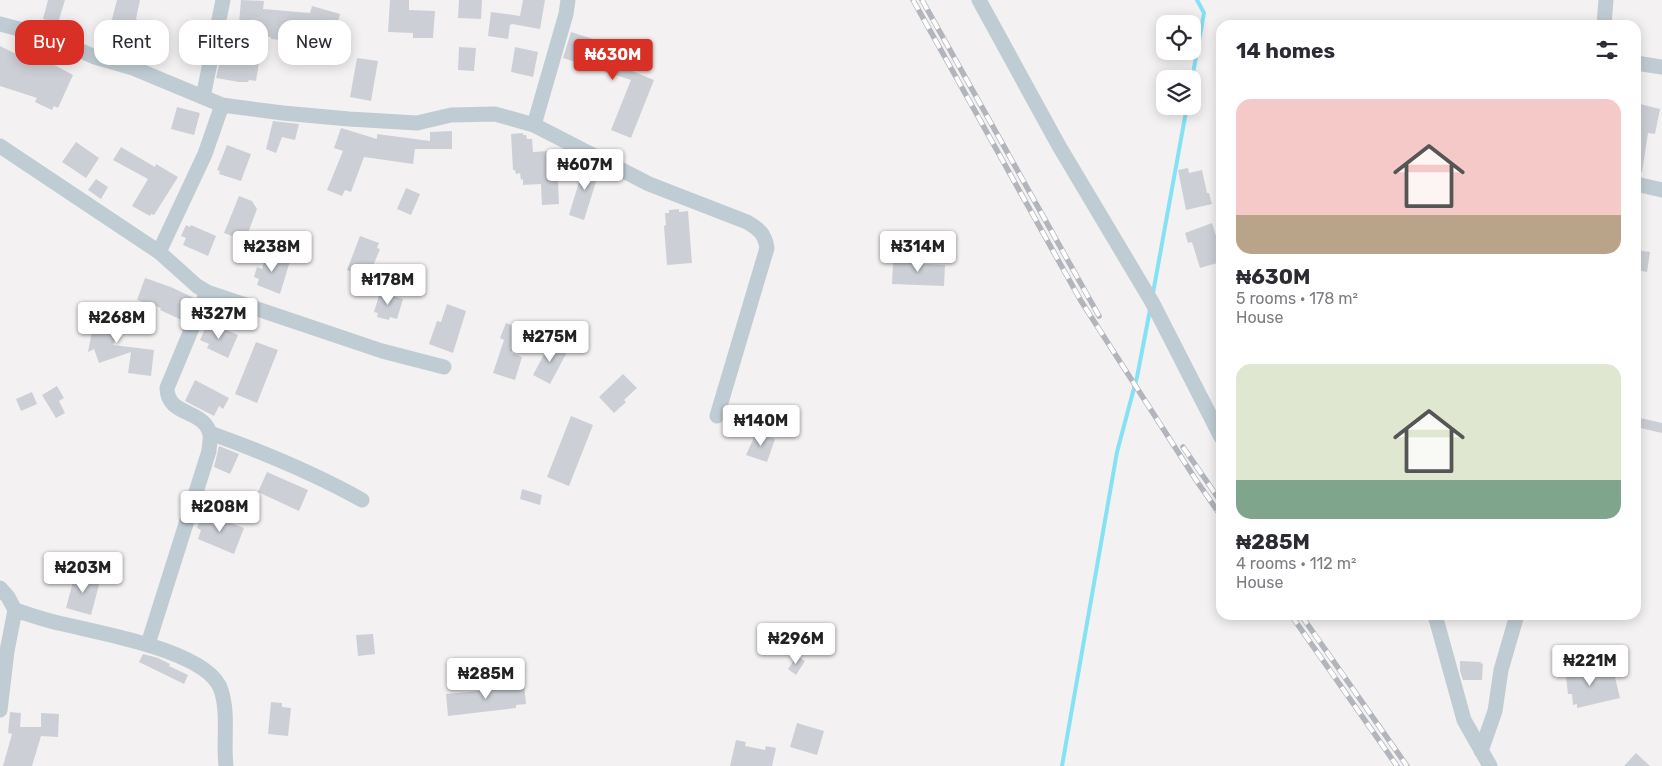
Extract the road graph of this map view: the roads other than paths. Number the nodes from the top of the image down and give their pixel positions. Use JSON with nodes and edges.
{"nodes":[{"id":1,"x":223,"y":0,"type":"edge"},
{"id":2,"x":568,"y":0,"type":"edge"},
{"id":3,"x":979,"y":0,"type":"edge"},
{"id":4,"x":1606,"y":0,"type":"edge"},
{"id":5,"x":1604,"y":20,"type":"edge"},
{"id":6,"x":0,"y":24,"type":"edge"},
{"id":7,"x":1641,"y":64,"type":"edge"},
{"id":8,"x":1662,"y":68,"type":"edge"},
{"id":9,"x":203,"y":97,"type":"junction"},
{"id":10,"x":222,"y":105,"type":"junction"},
{"id":11,"x":534,"y":125,"type":"junction"},
{"id":12,"x":0,"y":146,"type":"edge"},
{"id":13,"x":1641,"y":185,"type":"edge"},
{"id":14,"x":1662,"y":190,"type":"edge"},
{"id":15,"x":159,"y":252,"type":"junction"},
{"id":16,"x":207,"y":292,"type":"junction"},
{"id":17,"x":444,"y":367,"type":"dead end"},
{"id":18,"x":717,"y":416,"type":"dead end"},
{"id":19,"x":1216,"y":427,"type":"edge"},
{"id":20,"x":210,"y":433,"type":"junction"},
{"id":21,"x":362,"y":500,"type":"dead end"},
{"id":22,"x":0,"y":588,"type":"edge"},
{"id":23,"x":15,"y":610,"type":"junction"},
{"id":24,"x":1436,"y":620,"type":"edge"},
{"id":25,"x":1516,"y":620,"type":"edge"},
{"id":26,"x":148,"y":644,"type":"junction"},
{"id":27,"x":0,"y":702,"type":"edge"},
{"id":28,"x":0,"y":710,"type":"edge"},
{"id":29,"x":1481,"y":751,"type":"junction"},
{"id":30,"x":226,"y":766,"type":"edge"},
{"id":31,"x":1490,"y":766,"type":"edge"}],
"edges":[{"from":1,"to":9,"type":"street"},
{"from":2,"to":11,"type":"street"},
{"from":3,"to":19,"type":"street"},
{"from":4,"to":5,"type":"street"},
{"from":6,"to":9,"type":"street"},
{"from":7,"to":8,"type":"street"},
{"from":9,"to":10,"type":"street"},
{"from":10,"to":11,"type":"street"},
{"from":10,"to":15,"type":"street"},
{"from":11,"to":18,"type":"street"},
{"from":12,"to":15,"type":"street"},
{"from":13,"to":14,"type":"street"},
{"from":15,"to":16,"type":"street"},
{"from":16,"to":17,"type":"street"},
{"from":16,"to":20,"type":"street"},
{"from":20,"to":21,"type":"street"},
{"from":20,"to":26,"type":"street"},
{"from":22,"to":23,"type":"street"},
{"from":23,"to":26,"type":"street"},
{"from":23,"to":27,"type":"street"},
{"from":24,"to":29,"type":"street"},
{"from":25,"to":29,"type":"street"},
{"from":26,"to":30,"type":"street"},
{"from":27,"to":28,"type":"street"},
{"from":29,"to":31,"type":"street"}]}
